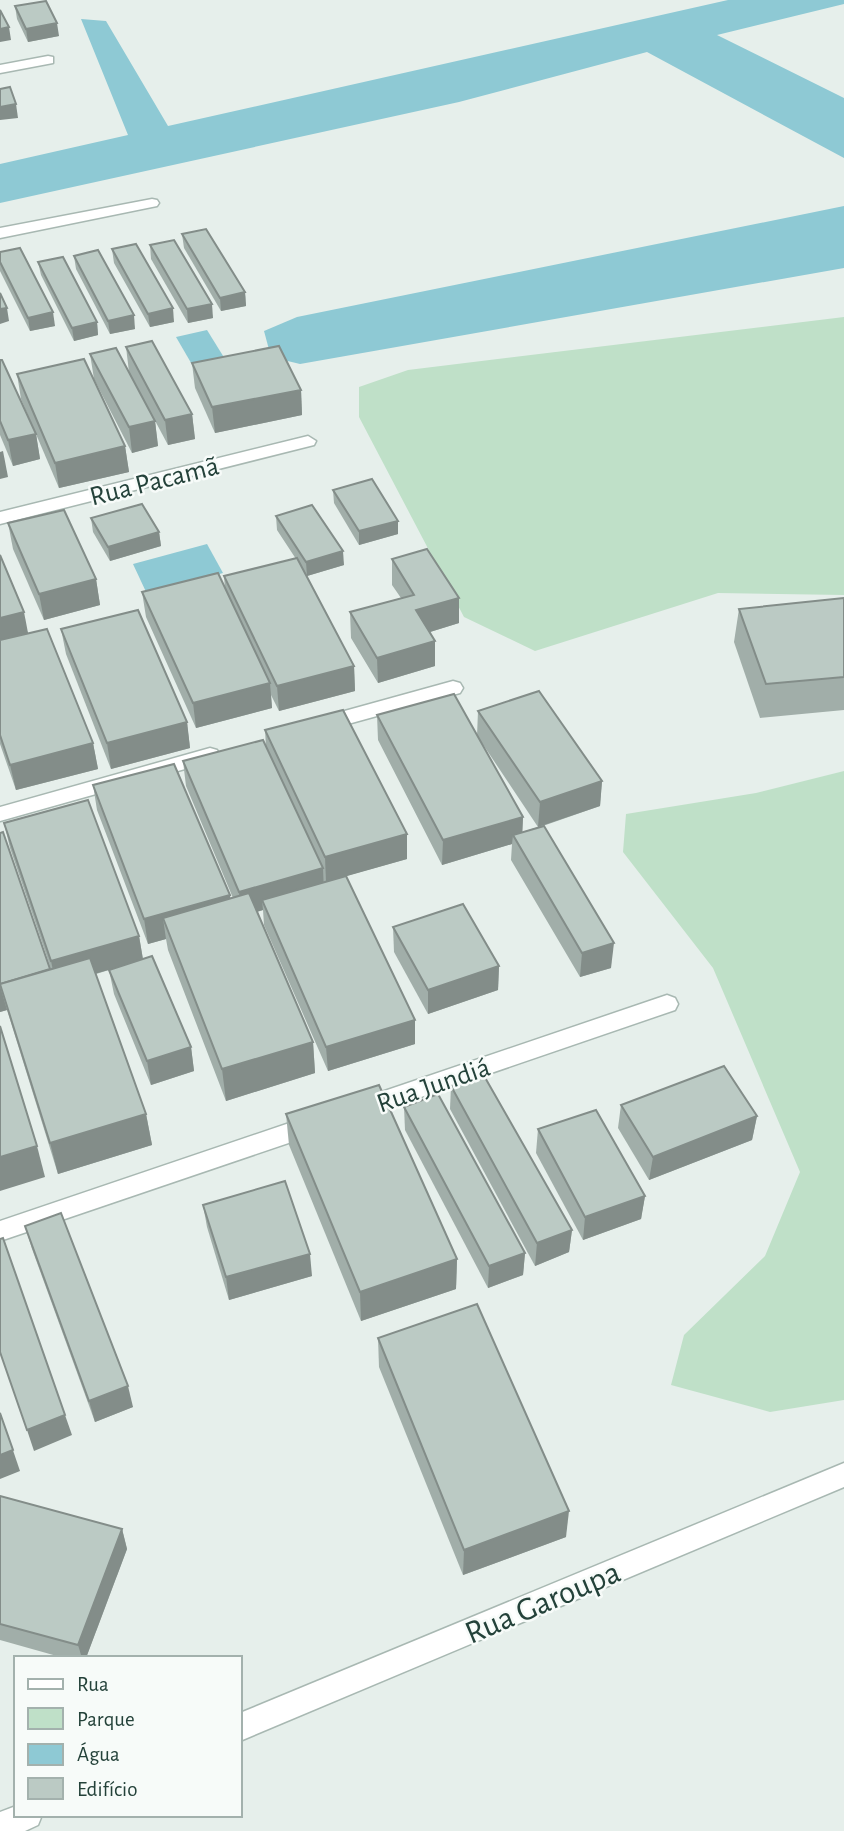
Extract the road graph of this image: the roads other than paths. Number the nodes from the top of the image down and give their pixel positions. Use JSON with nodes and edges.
{"nodes":[{"id":1,"x":48,"y":60,"type":"dead end"},
{"id":2,"x":0,"y":69,"type":"edge"},
{"id":3,"x":152,"y":203,"type":"dead end"},
{"id":4,"x":0,"y":233,"type":"edge"},
{"id":5,"x":309,"y":442,"type":"dead end"},
{"id":6,"x":0,"y":518,"type":"edge"},
{"id":7,"x":453,"y":688,"type":"dead end"},
{"id":8,"x":306,"y":729,"type":"edge"},
{"id":9,"x":226,"y":751,"type":"edge"},
{"id":10,"x":0,"y":814,"type":"edge"},
{"id":11,"x":667,"y":1004,"type":"dead end"},
{"id":12,"x":0,"y":1231,"type":"edge"},
{"id":13,"x":844,"y":1475,"type":"edge"},
{"id":14,"x":242,"y":1726,"type":"edge"},
{"id":15,"x":23,"y":1817,"type":"edge"},
{"id":16,"x":0,"y":1827,"type":"edge"}],
"edges":[{"from":1,"to":2,"type":"street"},
{"from":3,"to":4,"type":"street"},
{"from":5,"to":6,"type":"street","name":"Rua Pacamã"},
{"from":7,"to":8,"type":"street"},
{"from":9,"to":10,"type":"street"},
{"from":11,"to":12,"type":"street","name":"Rua Jundiá"},
{"from":13,"to":14,"type":"street","name":"Rua Garoupa"},
{"from":15,"to":16,"type":"street"}]}
